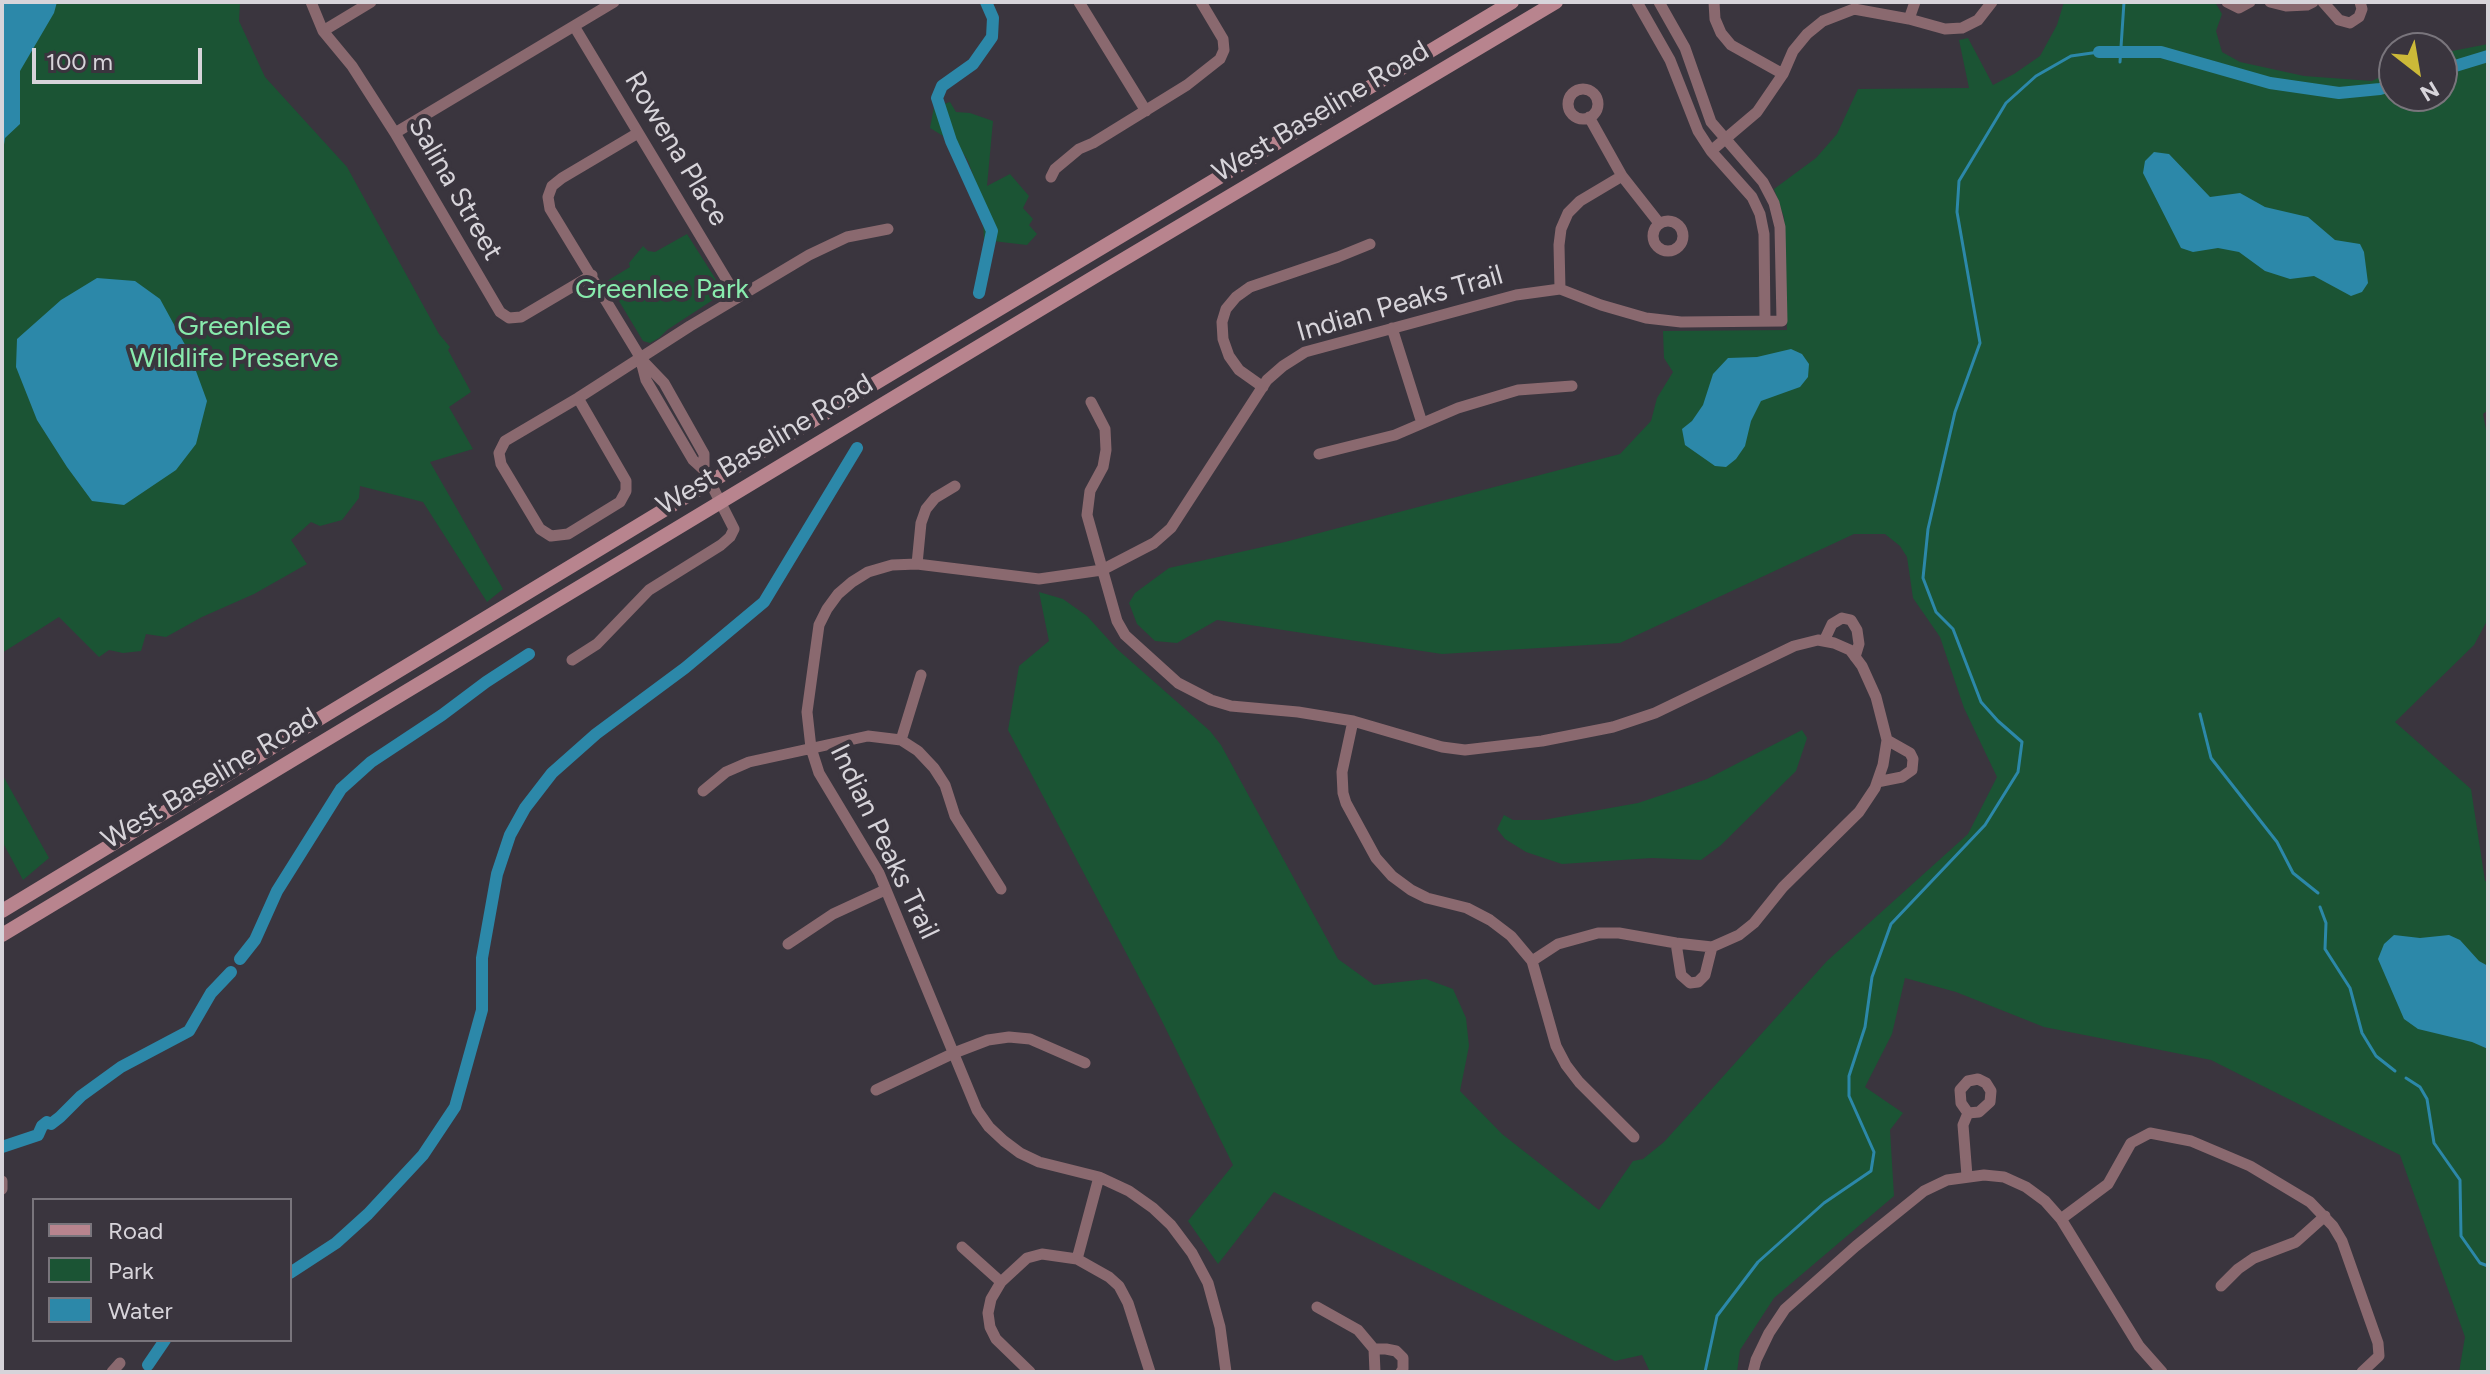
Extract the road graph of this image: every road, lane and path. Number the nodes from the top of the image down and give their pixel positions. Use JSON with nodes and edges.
{"nodes":[{"id":1,"x":311,"y":2,"type":"edge"},
{"id":2,"x":371,"y":2,"type":"edge"},
{"id":3,"x":614,"y":2,"type":"edge"},
{"id":4,"x":1079,"y":2,"type":"edge"},
{"id":5,"x":1201,"y":2,"type":"edge"},
{"id":6,"x":1512,"y":2,"type":"edge"},
{"id":7,"x":1556,"y":2,"type":"edge"},
{"id":8,"x":1637,"y":2,"type":"edge"},
{"id":9,"x":1659,"y":2,"type":"edge"},
{"id":10,"x":1714,"y":2,"type":"edge"},
{"id":11,"x":1915,"y":2,"type":"edge"},
{"id":12,"x":1992,"y":2,"type":"edge"},
{"id":13,"x":2227,"y":2,"type":"edge"},
{"id":14,"x":2250,"y":2,"type":"edge"},
{"id":15,"x":2270,"y":2,"type":"edge"},
{"id":16,"x":2313,"y":2,"type":"edge"},
{"id":17,"x":2323,"y":2,"type":"edge"},
{"id":18,"x":2360,"y":2,"type":"edge"},
{"id":19,"x":1854,"y":6,"type":"edge"},
{"id":20,"x":1909,"y":19,"type":"junction"},
{"id":21,"x":574,"y":26,"type":"junction"},
{"id":22,"x":323,"y":31,"type":"junction"},
{"id":23,"x":1783,"y":74,"type":"junction"},
{"id":24,"x":1146,"y":111,"type":"junction"},
{"id":25,"x":1589,"y":117,"type":"dead end"},
{"id":26,"x":395,"y":133,"type":"junction"},
{"id":27,"x":638,"y":133,"type":"junction"},
{"id":28,"x":1725,"y":140,"type":"junction"},
{"id":29,"x":1711,"y":151,"type":"junction"},
{"id":30,"x":1622,"y":176,"type":"junction"},
{"id":31,"x":1051,"y":177,"type":"dead end"},
{"id":32,"x":1659,"y":223,"type":"dead end"},
{"id":33,"x":888,"y":229,"type":"dead end"},
{"id":34,"x":1370,"y":244,"type":"dead end"},
{"id":35,"x":592,"y":275,"type":"junction"},
{"id":36,"x":1560,"y":289,"type":"junction"},
{"id":37,"x":737,"y":297,"type":"junction"},
{"id":38,"x":1765,"y":321,"type":"junction"},
{"id":39,"x":1392,"y":328,"type":"junction"},
{"id":40,"x":640,"y":357,"type":"junction"},
{"id":41,"x":1572,"y":386,"type":"dead end"},
{"id":42,"x":1263,"y":387,"type":"junction"},
{"id":43,"x":578,"y":398,"type":"junction"},
{"id":44,"x":1091,"y":402,"type":"dead end"},
{"id":45,"x":1422,"y":423,"type":"junction"},
{"id":46,"x":1319,"y":454,"type":"dead end"},
{"id":47,"x":707,"y":476,"type":"junction"},
{"id":48,"x":955,"y":486,"type":"dead end"},
{"id":49,"x":721,"y":502,"type":"junction"},
{"id":50,"x":917,"y":564,"type":"junction"},
{"id":51,"x":1102,"y":570,"type":"junction"},
{"id":52,"x":1824,"y":641,"type":"junction"},
{"id":53,"x":1855,"y":657,"type":"junction"},
{"id":54,"x":572,"y":660,"type":"dead end"},
{"id":55,"x":921,"y":675,"type":"dead end"},
{"id":56,"x":1353,"y":721,"type":"junction"},
{"id":57,"x":901,"y":740,"type":"junction"},
{"id":58,"x":1887,"y":740,"type":"junction"},
{"id":59,"x":811,"y":748,"type":"junction"},
{"id":60,"x":246,"y":763,"type":"junction"},
{"id":61,"x":257,"y":780,"type":"junction"},
{"id":62,"x":1877,"y":782,"type":"junction"},
{"id":63,"x":703,"y":791,"type":"dead end"},
{"id":64,"x":1001,"y":889,"type":"dead end"},
{"id":65,"x":885,"y":890,"type":"junction"},
{"id":66,"x":2,"y":911,"type":"edge"},
{"id":67,"x":2,"y":935,"type":"edge"},
{"id":68,"x":1676,"y":943,"type":"junction"},
{"id":69,"x":788,"y":944,"type":"dead end"},
{"id":70,"x":1712,"y":947,"type":"junction"},
{"id":71,"x":1532,"y":961,"type":"junction"},
{"id":72,"x":954,"y":1053,"type":"junction"},
{"id":73,"x":1085,"y":1063,"type":"dead end"},
{"id":74,"x":876,"y":1090,"type":"dead end"},
{"id":75,"x":1968,"y":1113,"type":"dead end"},
{"id":76,"x":1634,"y":1137,"type":"dead end"},
{"id":77,"x":1967,"y":1176,"type":"junction"},
{"id":78,"x":1099,"y":1177,"type":"junction"},
{"id":79,"x":2,"y":1181,"type":"edge"},
{"id":80,"x":2,"y":1189,"type":"edge"},
{"id":81,"x":2325,"y":1216,"type":"junction"},
{"id":82,"x":2061,"y":1219,"type":"junction"},
{"id":83,"x":962,"y":1247,"type":"dead end"},
{"id":84,"x":1077,"y":1259,"type":"junction"},
{"id":85,"x":1001,"y":1282,"type":"junction"},
{"id":86,"x":2221,"y":1286,"type":"dead end"},
{"id":87,"x":1317,"y":1307,"type":"dead end"},
{"id":88,"x":1374,"y":1349,"type":"junction"},
{"id":89,"x":1030,"y":1372,"type":"edge"},
{"id":90,"x":1150,"y":1372,"type":"edge"},
{"id":91,"x":1226,"y":1372,"type":"edge"},
{"id":92,"x":1375,"y":1372,"type":"edge"},
{"id":93,"x":1401,"y":1372,"type":"edge"},
{"id":94,"x":1753,"y":1372,"type":"edge"},
{"id":95,"x":2162,"y":1372,"type":"edge"},
{"id":96,"x":2362,"y":1372,"type":"edge"}],
"edges":[{"from":1,"to":22,"type":"street","name":"Salina Street"},
{"from":2,"to":22,"type":"street"},
{"from":3,"to":21,"type":"street"},
{"from":4,"to":24,"type":"street"},
{"from":5,"to":24,"type":"street"},
{"from":6,"to":47,"type":"main road","name":"West Baseline Road"},
{"from":7,"to":49,"type":"main road","name":"West Baseline Road"},
{"from":8,"to":29,"type":"street"},
{"from":9,"to":28,"type":"street"},
{"from":10,"to":23,"type":"street"},
{"from":11,"to":20,"type":"street"},
{"from":12,"to":20,"type":"street"},
{"from":13,"to":14,"type":"street"},
{"from":15,"to":16,"type":"street"},
{"from":17,"to":18,"type":"street"},
{"from":19,"to":20,"type":"street"},
{"from":19,"to":23,"type":"street"},
{"from":21,"to":26,"type":"street"},
{"from":21,"to":27,"type":"street","name":"Rowena Place"},
{"from":22,"to":26,"type":"street","name":"Salina Street"},
{"from":23,"to":28,"type":"street"},
{"from":24,"to":31,"type":"street"},
{"from":25,"to":30,"type":"street"},
{"from":26,"to":35,"type":"street","name":"Salina Street"},
{"from":27,"to":35,"type":"street"},
{"from":27,"to":37,"type":"street","name":"Rowena Place"},
{"from":28,"to":29,"type":"street"},
{"from":28,"to":38,"type":"street","name":"Indian Peaks Trail"},
{"from":29,"to":38,"type":"street"},
{"from":30,"to":32,"type":"street"},
{"from":30,"to":36,"type":"street"},
{"from":33,"to":37,"type":"street"},
{"from":34,"to":42,"type":"street"},
{"from":35,"to":40,"type":"street"},
{"from":36,"to":38,"type":"street","name":"Indian Peaks Trail"},
{"from":36,"to":39,"type":"street","name":"Indian Peaks Trail"},
{"from":37,"to":40,"type":"street"},
{"from":39,"to":42,"type":"street","name":"Indian Peaks Trail"},
{"from":39,"to":45,"type":"street"},
{"from":40,"to":43,"type":"street"},
{"from":40,"to":47,"type":"street"},
{"from":41,"to":45,"type":"street"},
{"from":42,"to":51,"type":"street","name":"Indian Peaks Trail"},
{"from":43,"to":43,"type":"street"},
{"from":44,"to":51,"type":"street"},
{"from":45,"to":46,"type":"street"},
{"from":47,"to":49,"type":"street"},
{"from":47,"to":60,"type":"main road","name":"West Baseline Road"},
{"from":48,"to":50,"type":"street"},
{"from":49,"to":54,"type":"street"},
{"from":49,"to":61,"type":"main road","name":"West Baseline Road"},
{"from":50,"to":51,"type":"street","name":"Indian Peaks Trail"},
{"from":50,"to":59,"type":"street","name":"Indian Peaks Trail"},
{"from":51,"to":56,"type":"street"},
{"from":52,"to":53,"type":"street"},
{"from":52,"to":53,"type":"street"},
{"from":52,"to":56,"type":"street"},
{"from":53,"to":58,"type":"street"},
{"from":55,"to":57,"type":"street"},
{"from":56,"to":71,"type":"street"},
{"from":57,"to":59,"type":"street"},
{"from":57,"to":64,"type":"street"},
{"from":58,"to":62,"type":"street"},
{"from":58,"to":62,"type":"street"},
{"from":59,"to":63,"type":"street"},
{"from":59,"to":65,"type":"street","name":"Indian Peaks Trail"},
{"from":60,"to":61,"type":"main road"},
{"from":60,"to":66,"type":"main road","name":"West Baseline Road"},
{"from":61,"to":67,"type":"main road","name":"West Baseline Road"},
{"from":62,"to":70,"type":"street"},
{"from":65,"to":69,"type":"street"},
{"from":65,"to":72,"type":"street","name":"Indian Peaks Trail"},
{"from":68,"to":70,"type":"street"},
{"from":68,"to":70,"type":"street"},
{"from":68,"to":71,"type":"street"},
{"from":71,"to":76,"type":"street"},
{"from":72,"to":73,"type":"street"},
{"from":72,"to":74,"type":"street"},
{"from":72,"to":78,"type":"street","name":"Indian Peaks Trail"},
{"from":75,"to":77,"type":"street"},
{"from":77,"to":82,"type":"street"},
{"from":77,"to":94,"type":"street"},
{"from":78,"to":84,"type":"street"},
{"from":78,"to":91,"type":"street","name":"Indian Peaks Trail"},
{"from":79,"to":80,"type":"street"},
{"from":81,"to":82,"type":"street"},
{"from":81,"to":86,"type":"street"},
{"from":81,"to":96,"type":"street"},
{"from":82,"to":95,"type":"street"},
{"from":83,"to":85,"type":"street"},
{"from":84,"to":85,"type":"street"},
{"from":84,"to":90,"type":"street"},
{"from":85,"to":89,"type":"street"},
{"from":87,"to":88,"type":"street"},
{"from":88,"to":92,"type":"street"},
{"from":88,"to":93,"type":"street"}]}
